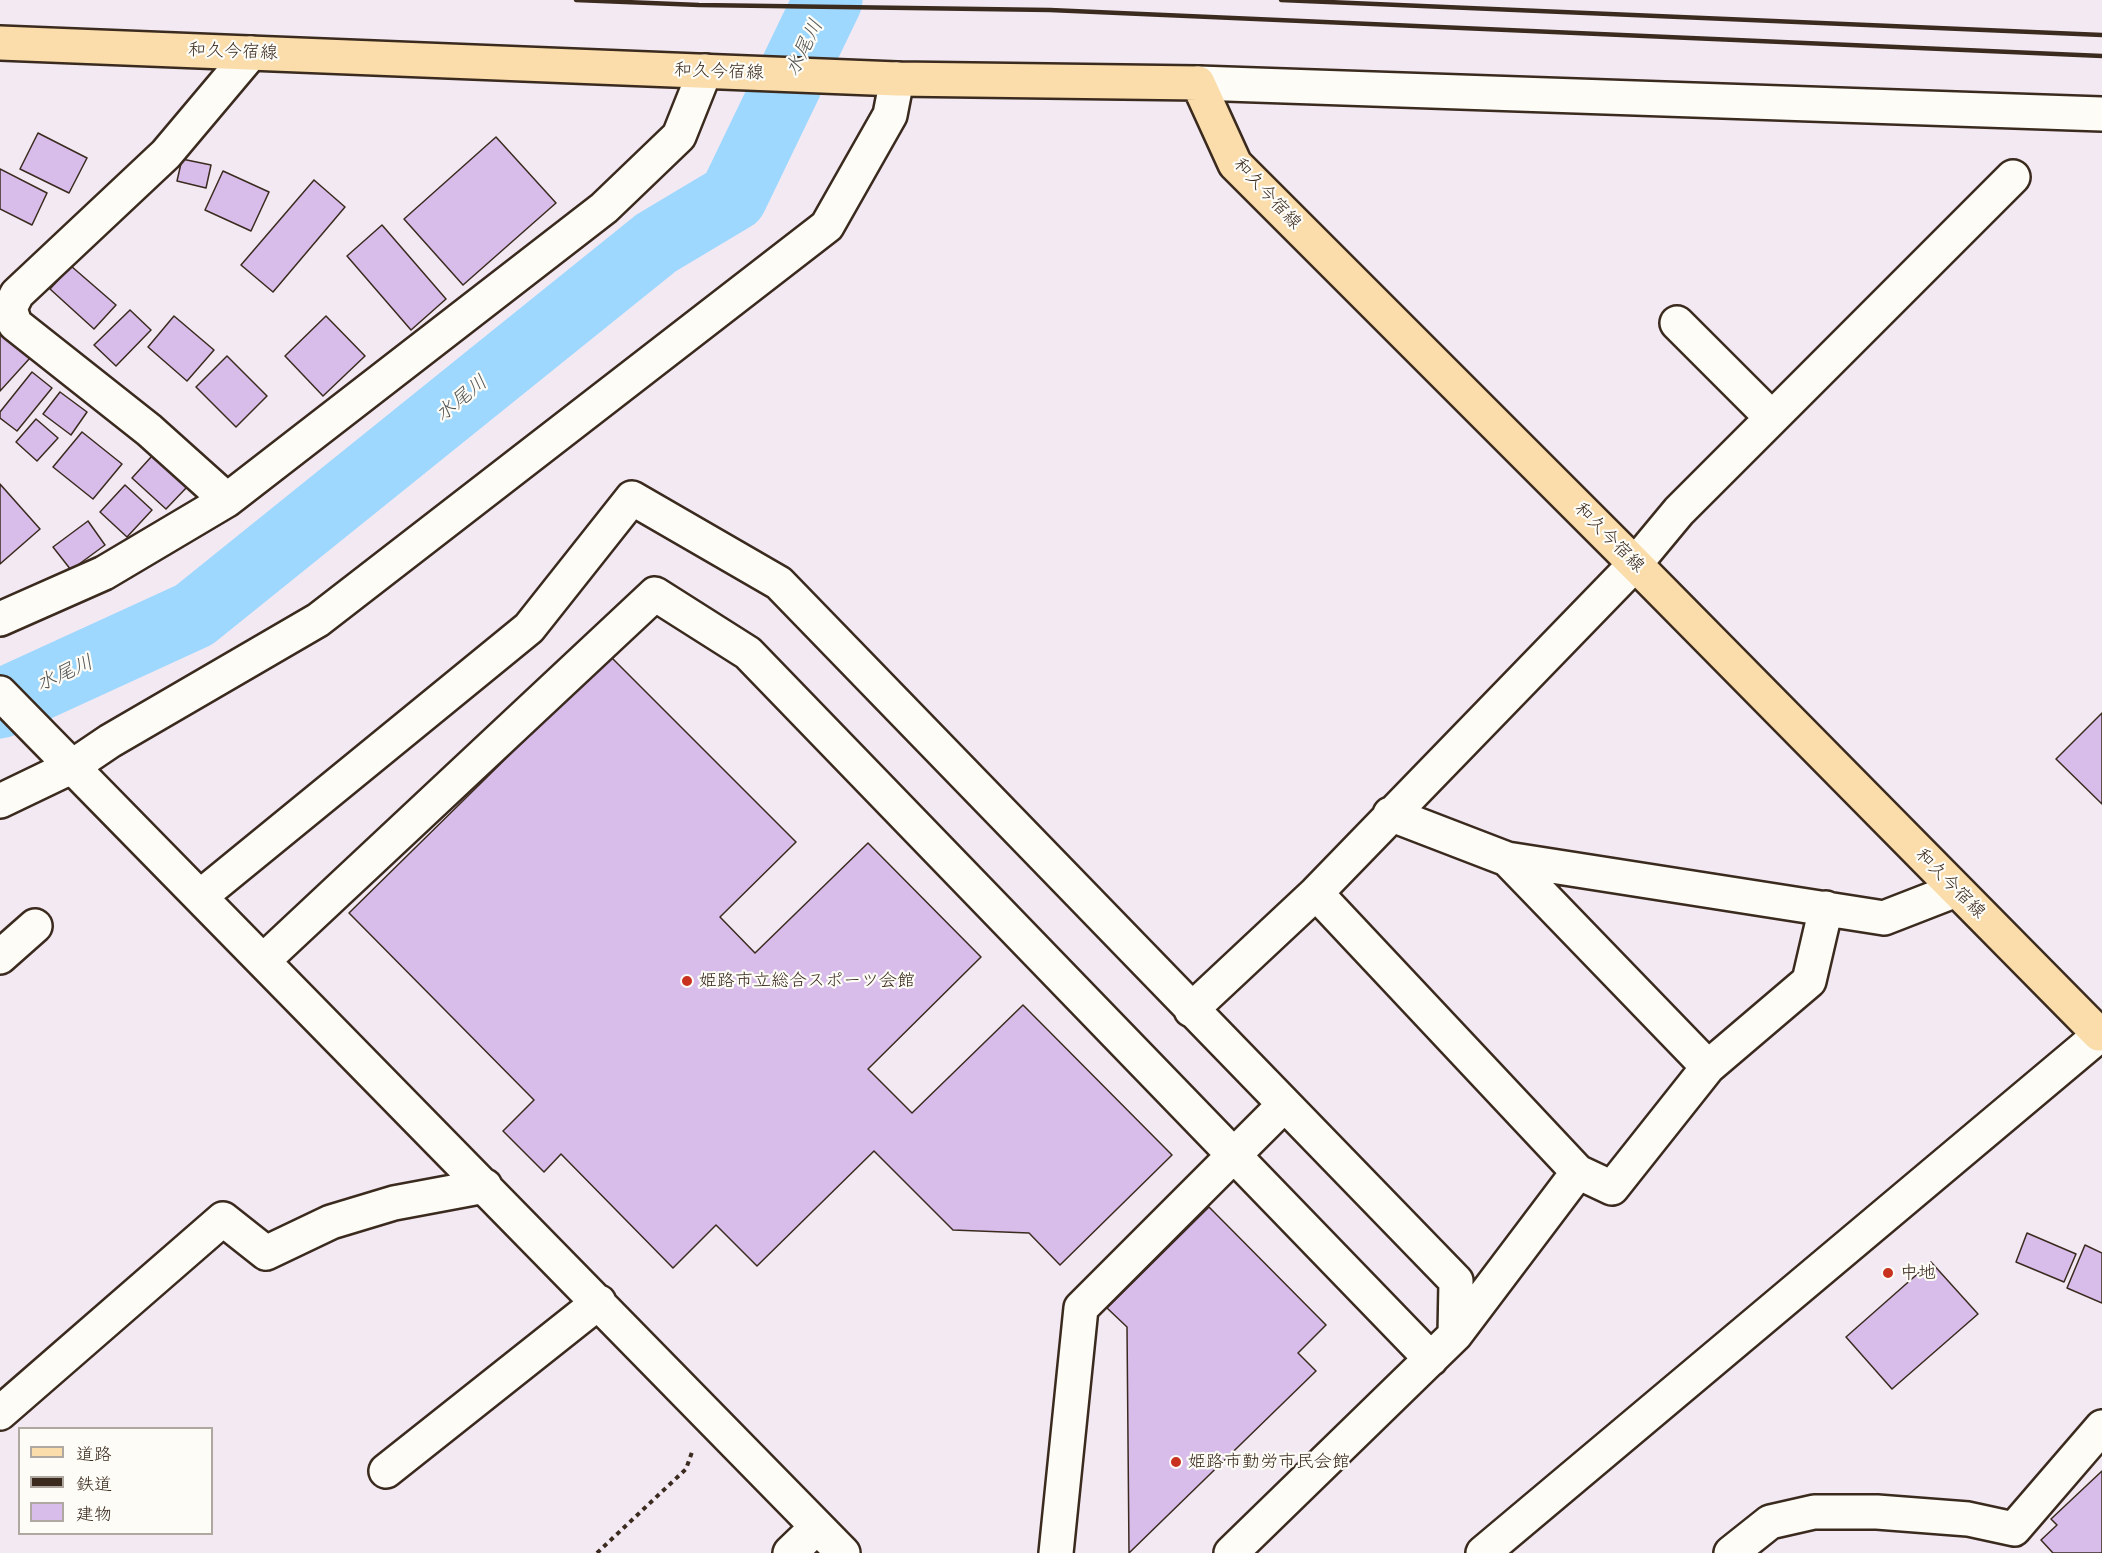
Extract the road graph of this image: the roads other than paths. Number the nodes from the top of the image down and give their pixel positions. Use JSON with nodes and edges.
{"nodes":[{"id":1,"x":0,"y":43,"type":"edge"},
{"id":2,"x":251,"y":53,"type":"junction"},
{"id":3,"x":705,"y":71,"type":"junction"},
{"id":4,"x":897,"y":79,"type":"junction"},
{"id":5,"x":1198,"y":83,"type":"junction"},
{"id":6,"x":2102,"y":114,"type":"edge"},
{"id":7,"x":2013,"y":177,"type":"dead end"},
{"id":8,"x":1677,"y":323,"type":"dead end"},
{"id":9,"x":1772,"y":418,"type":"junction"},
{"id":10,"x":227,"y":500,"type":"junction"},
{"id":11,"x":1635,"y":564,"type":"junction"},
{"id":12,"x":0,"y":619,"type":"edge"},
{"id":13,"x":0,"y":693,"type":"edge"},
{"id":14,"x":74,"y":766,"type":"junction"},
{"id":15,"x":0,"y":801,"type":"edge"},
{"id":16,"x":1390,"y":814,"type":"junction"},
{"id":17,"x":1507,"y":859,"type":"junction"},
{"id":18,"x":1956,"y":890,"type":"junction"},
{"id":19,"x":1316,"y":892,"type":"junction"},
{"id":20,"x":201,"y":896,"type":"junction"},
{"id":21,"x":1826,"y":908,"type":"junction"},
{"id":22,"x":35,"y":926,"type":"dead end"},
{"id":23,"x":0,"y":957,"type":"edge"},
{"id":24,"x":264,"y":960,"type":"junction"},
{"id":25,"x":1191,"y":1010,"type":"junction"},
{"id":26,"x":2101,"y":1032,"type":"edge"},
{"id":27,"x":1708,"y":1067,"type":"junction"},
{"id":28,"x":1284,"y":1105,"type":"junction"},
{"id":29,"x":1234,"y":1156,"type":"junction"},
{"id":30,"x":1578,"y":1172,"type":"junction"},
{"id":31,"x":485,"y":1186,"type":"junction"},
{"id":32,"x":598,"y":1302,"type":"junction"},
{"id":33,"x":1455,"y":1335,"type":"junction"},
{"id":34,"x":1431,"y":1359,"type":"junction"},
{"id":35,"x":0,"y":1413,"type":"edge"},
{"id":36,"x":2102,"y":1427,"type":"edge"},
{"id":37,"x":386,"y":1471,"type":"dead end"},
{"id":38,"x":817,"y":1527,"type":"junction"},
{"id":39,"x":790,"y":1553,"type":"edge"},
{"id":40,"x":843,"y":1553,"type":"edge"},
{"id":41,"x":1056,"y":1553,"type":"edge"},
{"id":42,"x":1231,"y":1553,"type":"edge"},
{"id":43,"x":1483,"y":1553,"type":"edge"},
{"id":44,"x":1731,"y":1553,"type":"edge"}],
"edges":[{"from":1,"to":2,"type":"main road","name":"和久今宿線"},
{"from":2,"to":3,"type":"main road","name":"和久今宿線"},
{"from":2,"to":10,"type":"street"},
{"from":3,"to":4,"type":"main road","name":"和久今宿線"},
{"from":3,"to":10,"type":"street"},
{"from":4,"to":5,"type":"main road","name":"和久今宿線"},
{"from":4,"to":14,"type":"street"},
{"from":5,"to":6,"type":"street"},
{"from":5,"to":11,"type":"main road","name":"和久今宿線"},
{"from":7,"to":9,"type":"street"},
{"from":8,"to":9,"type":"street"},
{"from":9,"to":11,"type":"street"},
{"from":10,"to":12,"type":"street"},
{"from":11,"to":16,"type":"street"},
{"from":11,"to":18,"type":"main road","name":"和久今宿線"},
{"from":13,"to":14,"type":"street"},
{"from":14,"to":15,"type":"street"},
{"from":14,"to":20,"type":"street"},
{"from":16,"to":17,"type":"street"},
{"from":16,"to":19,"type":"street"},
{"from":17,"to":21,"type":"street"},
{"from":17,"to":27,"type":"street"},
{"from":18,"to":21,"type":"street"},
{"from":18,"to":26,"type":"main road","name":"和久今宿線"},
{"from":19,"to":25,"type":"street"},
{"from":19,"to":30,"type":"street"},
{"from":20,"to":24,"type":"street"},
{"from":20,"to":25,"type":"street"},
{"from":21,"to":27,"type":"street"},
{"from":22,"to":23,"type":"street"},
{"from":24,"to":29,"type":"street"},
{"from":24,"to":31,"type":"street"},
{"from":25,"to":28,"type":"street"},
{"from":26,"to":43,"type":"street"},
{"from":27,"to":30,"type":"street"},
{"from":28,"to":29,"type":"street"},
{"from":28,"to":33,"type":"street"},
{"from":29,"to":34,"type":"street"},
{"from":29,"to":41,"type":"street"},
{"from":30,"to":33,"type":"street"},
{"from":31,"to":32,"type":"street"},
{"from":31,"to":35,"type":"street"},
{"from":32,"to":37,"type":"street"},
{"from":32,"to":38,"type":"street"},
{"from":33,"to":34,"type":"street"},
{"from":34,"to":42,"type":"street"},
{"from":36,"to":44,"type":"street"},
{"from":38,"to":39,"type":"street"},
{"from":38,"to":40,"type":"street"}]}
